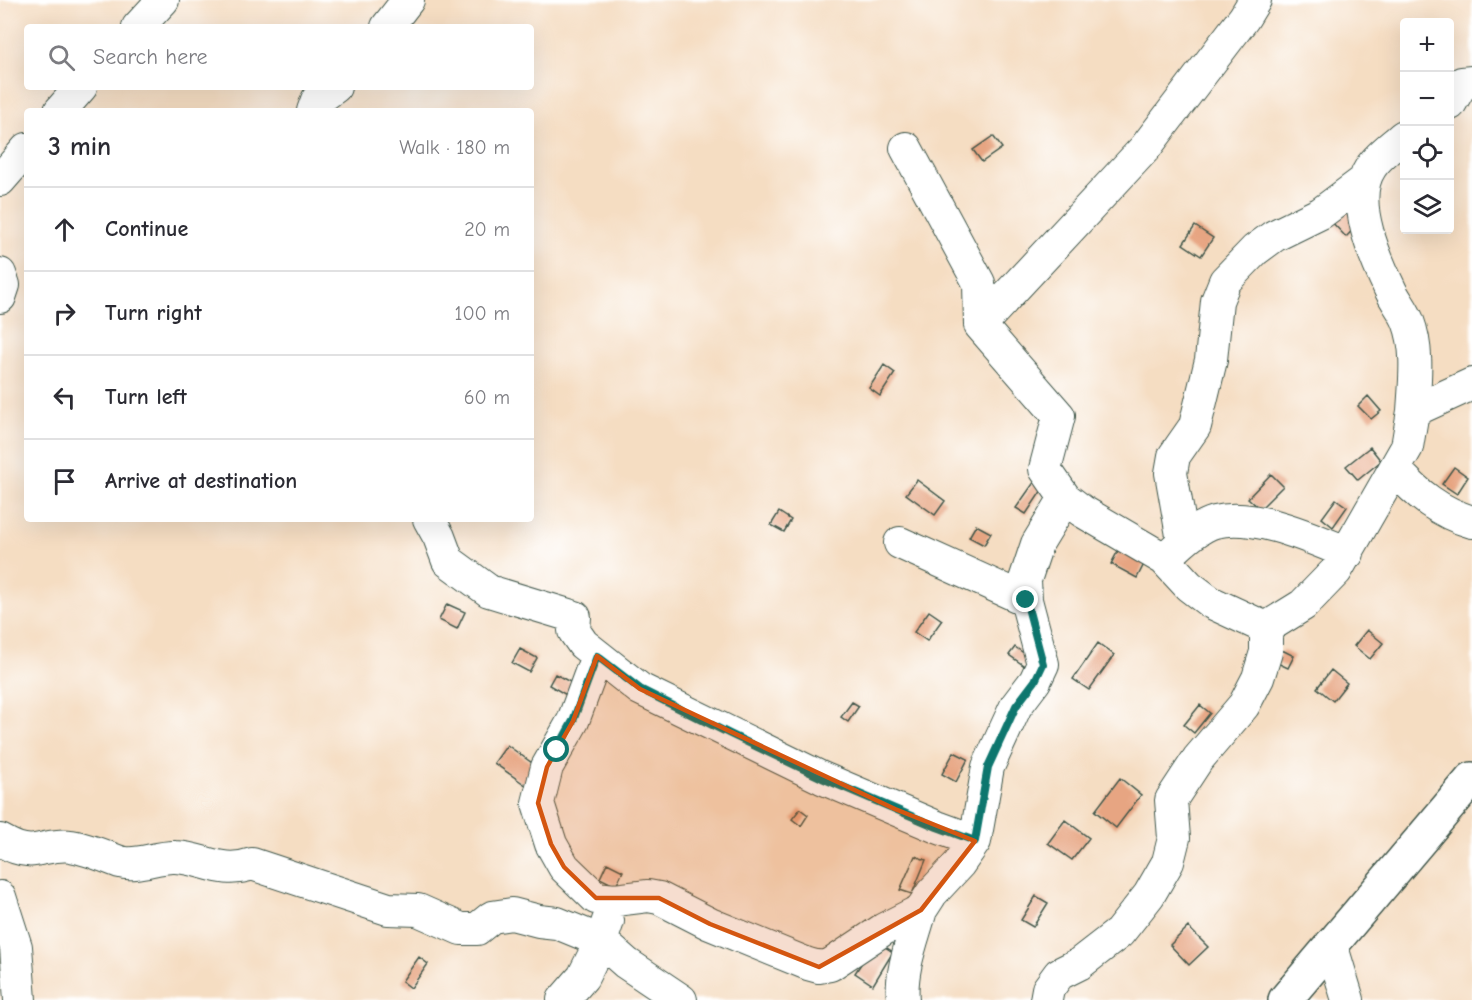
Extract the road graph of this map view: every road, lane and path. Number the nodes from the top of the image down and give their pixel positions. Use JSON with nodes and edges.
{"nodes":[{"id":1,"x":163,"y":0,"type":"edge"},
{"id":2,"x":408,"y":0,"type":"edge"},
{"id":3,"x":1255,"y":0,"type":"edge"},
{"id":4,"x":141,"y":24,"type":"edge"},
{"id":5,"x":389,"y":24,"type":"edge"},
{"id":6,"x":1472,"y":82,"type":"edge"},
{"id":7,"x":78,"y":90,"type":"edge"},
{"id":8,"x":331,"y":90,"type":"edge"},
{"id":9,"x":1454,"y":96,"type":"edge"},
{"id":10,"x":63,"y":108,"type":"edge"},
{"id":11,"x":314,"y":108,"type":"edge"},
{"id":12,"x":1400,"y":140,"type":"edge"},
{"id":13,"x":906,"y":148,"type":"dead end"},
{"id":14,"x":24,"y":152,"type":"edge"},
{"id":15,"x":0,"y":180,"type":"edge"},
{"id":16,"x":1365,"y":180,"type":"junction"},
{"id":17,"x":0,"y":274,"type":"edge"},
{"id":18,"x":0,"y":297,"type":"edge"},
{"id":19,"x":980,"y":325,"type":"junction"},
{"id":20,"x":1472,"y":384,"type":"edge"},
{"id":21,"x":1413,"y":411,"type":"junction"},
{"id":22,"x":1395,"y":469,"type":"junction"},
{"id":23,"x":1065,"y":498,"type":"junction"},
{"id":24,"x":431,"y":522,"type":"edge"},
{"id":25,"x":1472,"y":522,"type":"edge"},
{"id":26,"x":900,"y":543,"type":"dead end"},
{"id":27,"x":1173,"y":550,"type":"junction"},
{"id":28,"x":1348,"y":553,"type":"junction"},
{"id":29,"x":1026,"y":600,"type":"junction"},
{"id":30,"x":1266,"y":628,"type":"junction"},
{"id":31,"x":597,"y":656,"type":"junction"},
{"id":32,"x":1472,"y":779,"type":"edge"},
{"id":33,"x":0,"y":840,"type":"edge"},
{"id":34,"x":975,"y":841,"type":"junction"},
{"id":35,"x":0,"y":897,"type":"edge"},
{"id":36,"x":615,"y":900,"type":"junction"},
{"id":37,"x":921,"y":910,"type":"junction"},
{"id":38,"x":602,"y":941,"type":"junction"},
{"id":39,"x":1331,"y":944,"type":"junction"},
{"id":40,"x":20,"y":1000,"type":"edge"},
{"id":41,"x":563,"y":1000,"type":"edge"},
{"id":42,"x":681,"y":1000,"type":"edge"},
{"id":43,"x":903,"y":1000,"type":"edge"},
{"id":44,"x":1046,"y":1000,"type":"edge"},
{"id":45,"x":1285,"y":1000,"type":"edge"},
{"id":46,"x":1348,"y":1000,"type":"edge"}],
"edges":[{"from":1,"to":4,"type":"street"},
{"from":2,"to":5,"type":"street"},
{"from":3,"to":19,"type":"street"},
{"from":6,"to":9,"type":"street"},
{"from":7,"to":10,"type":"street"},
{"from":8,"to":11,"type":"street"},
{"from":12,"to":16,"type":"street"},
{"from":13,"to":19,"type":"street"},
{"from":14,"to":15,"type":"street"},
{"from":16,"to":21,"type":"street"},
{"from":16,"to":27,"type":"street"},
{"from":17,"to":18,"type":"street"},
{"from":19,"to":23,"type":"street"},
{"from":20,"to":21,"type":"street"},
{"from":21,"to":22,"type":"street"},
{"from":22,"to":25,"type":"street"},
{"from":22,"to":28,"type":"street"},
{"from":23,"to":27,"type":"street"},
{"from":23,"to":29,"type":"street"},
{"from":24,"to":31,"type":"street"},
{"from":26,"to":29,"type":"street"},
{"from":27,"to":28,"type":"street"},
{"from":27,"to":30,"type":"street"},
{"from":28,"to":30,"type":"street"},
{"from":29,"to":34,"type":"street"},
{"from":30,"to":44,"type":"street"},
{"from":31,"to":34,"type":"street"},
{"from":31,"to":36,"type":"street"},
{"from":32,"to":39,"type":"main road"},
{"from":33,"to":38,"type":"street"},
{"from":34,"to":37,"type":"street"},
{"from":35,"to":40,"type":"street"},
{"from":36,"to":37,"type":"street"},
{"from":36,"to":38,"type":"street"},
{"from":37,"to":43,"type":"street"},
{"from":38,"to":41,"type":"street"},
{"from":38,"to":42,"type":"street"},
{"from":39,"to":45,"type":"main road"},
{"from":39,"to":46,"type":"street"}]}
